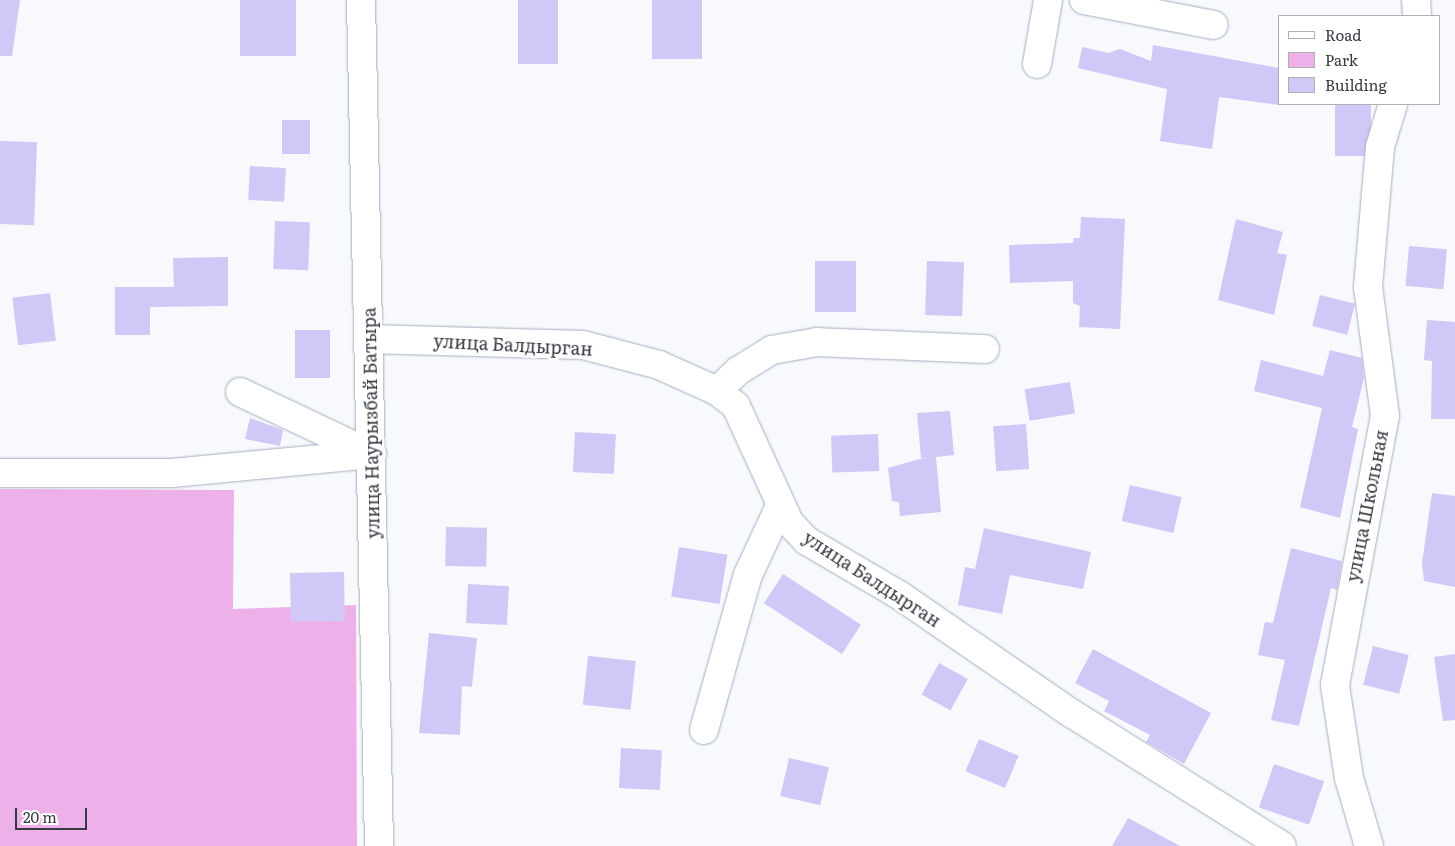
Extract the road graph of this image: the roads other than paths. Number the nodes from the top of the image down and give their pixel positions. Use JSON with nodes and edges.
{"nodes":[{"id":1,"x":361,"y":0,"type":"edge"},
{"id":2,"x":1048,"y":0,"type":"edge"},
{"id":3,"x":1084,"y":0,"type":"edge"},
{"id":4,"x":1416,"y":0,"type":"edge"},
{"id":5,"x":1417,"y":15,"type":"edge"},
{"id":6,"x":1214,"y":25,"type":"dead end"},
{"id":7,"x":1037,"y":64,"type":"dead end"},
{"id":8,"x":1393,"y":105,"type":"edge"},
{"id":9,"x":368,"y":339,"type":"junction"},
{"id":10,"x":985,"y":349,"type":"dead end"},
{"id":11,"x":716,"y":391,"type":"junction"},
{"id":12,"x":240,"y":392,"type":"dead end"},
{"id":13,"x":372,"y":454,"type":"junction"},
{"id":14,"x":0,"y":473,"type":"edge"},
{"id":15,"x":780,"y":504,"type":"junction"},
{"id":16,"x":704,"y":730,"type":"dead end"},
{"id":17,"x":379,"y":846,"type":"edge"},
{"id":18,"x":1282,"y":846,"type":"edge"},
{"id":19,"x":1369,"y":846,"type":"edge"}],
"edges":[{"from":1,"to":9,"type":"street","name":"улица Наурызбай Батыра"},
{"from":2,"to":7,"type":"street"},
{"from":3,"to":6,"type":"street"},
{"from":4,"to":5,"type":"street"},
{"from":8,"to":19,"type":"street","name":"улица Школьная"},
{"from":9,"to":11,"type":"street","name":"улица Балдырган"},
{"from":9,"to":13,"type":"street","name":"улица Наурызбай Батыра"},
{"from":10,"to":11,"type":"street"},
{"from":11,"to":15,"type":"street","name":"улица Балдырган"},
{"from":12,"to":13,"type":"street"},
{"from":13,"to":14,"type":"street"},
{"from":13,"to":17,"type":"street","name":"улица Наурызбай Батыра"},
{"from":15,"to":16,"type":"street"},
{"from":15,"to":18,"type":"street","name":"улица Балдырган"}]}
